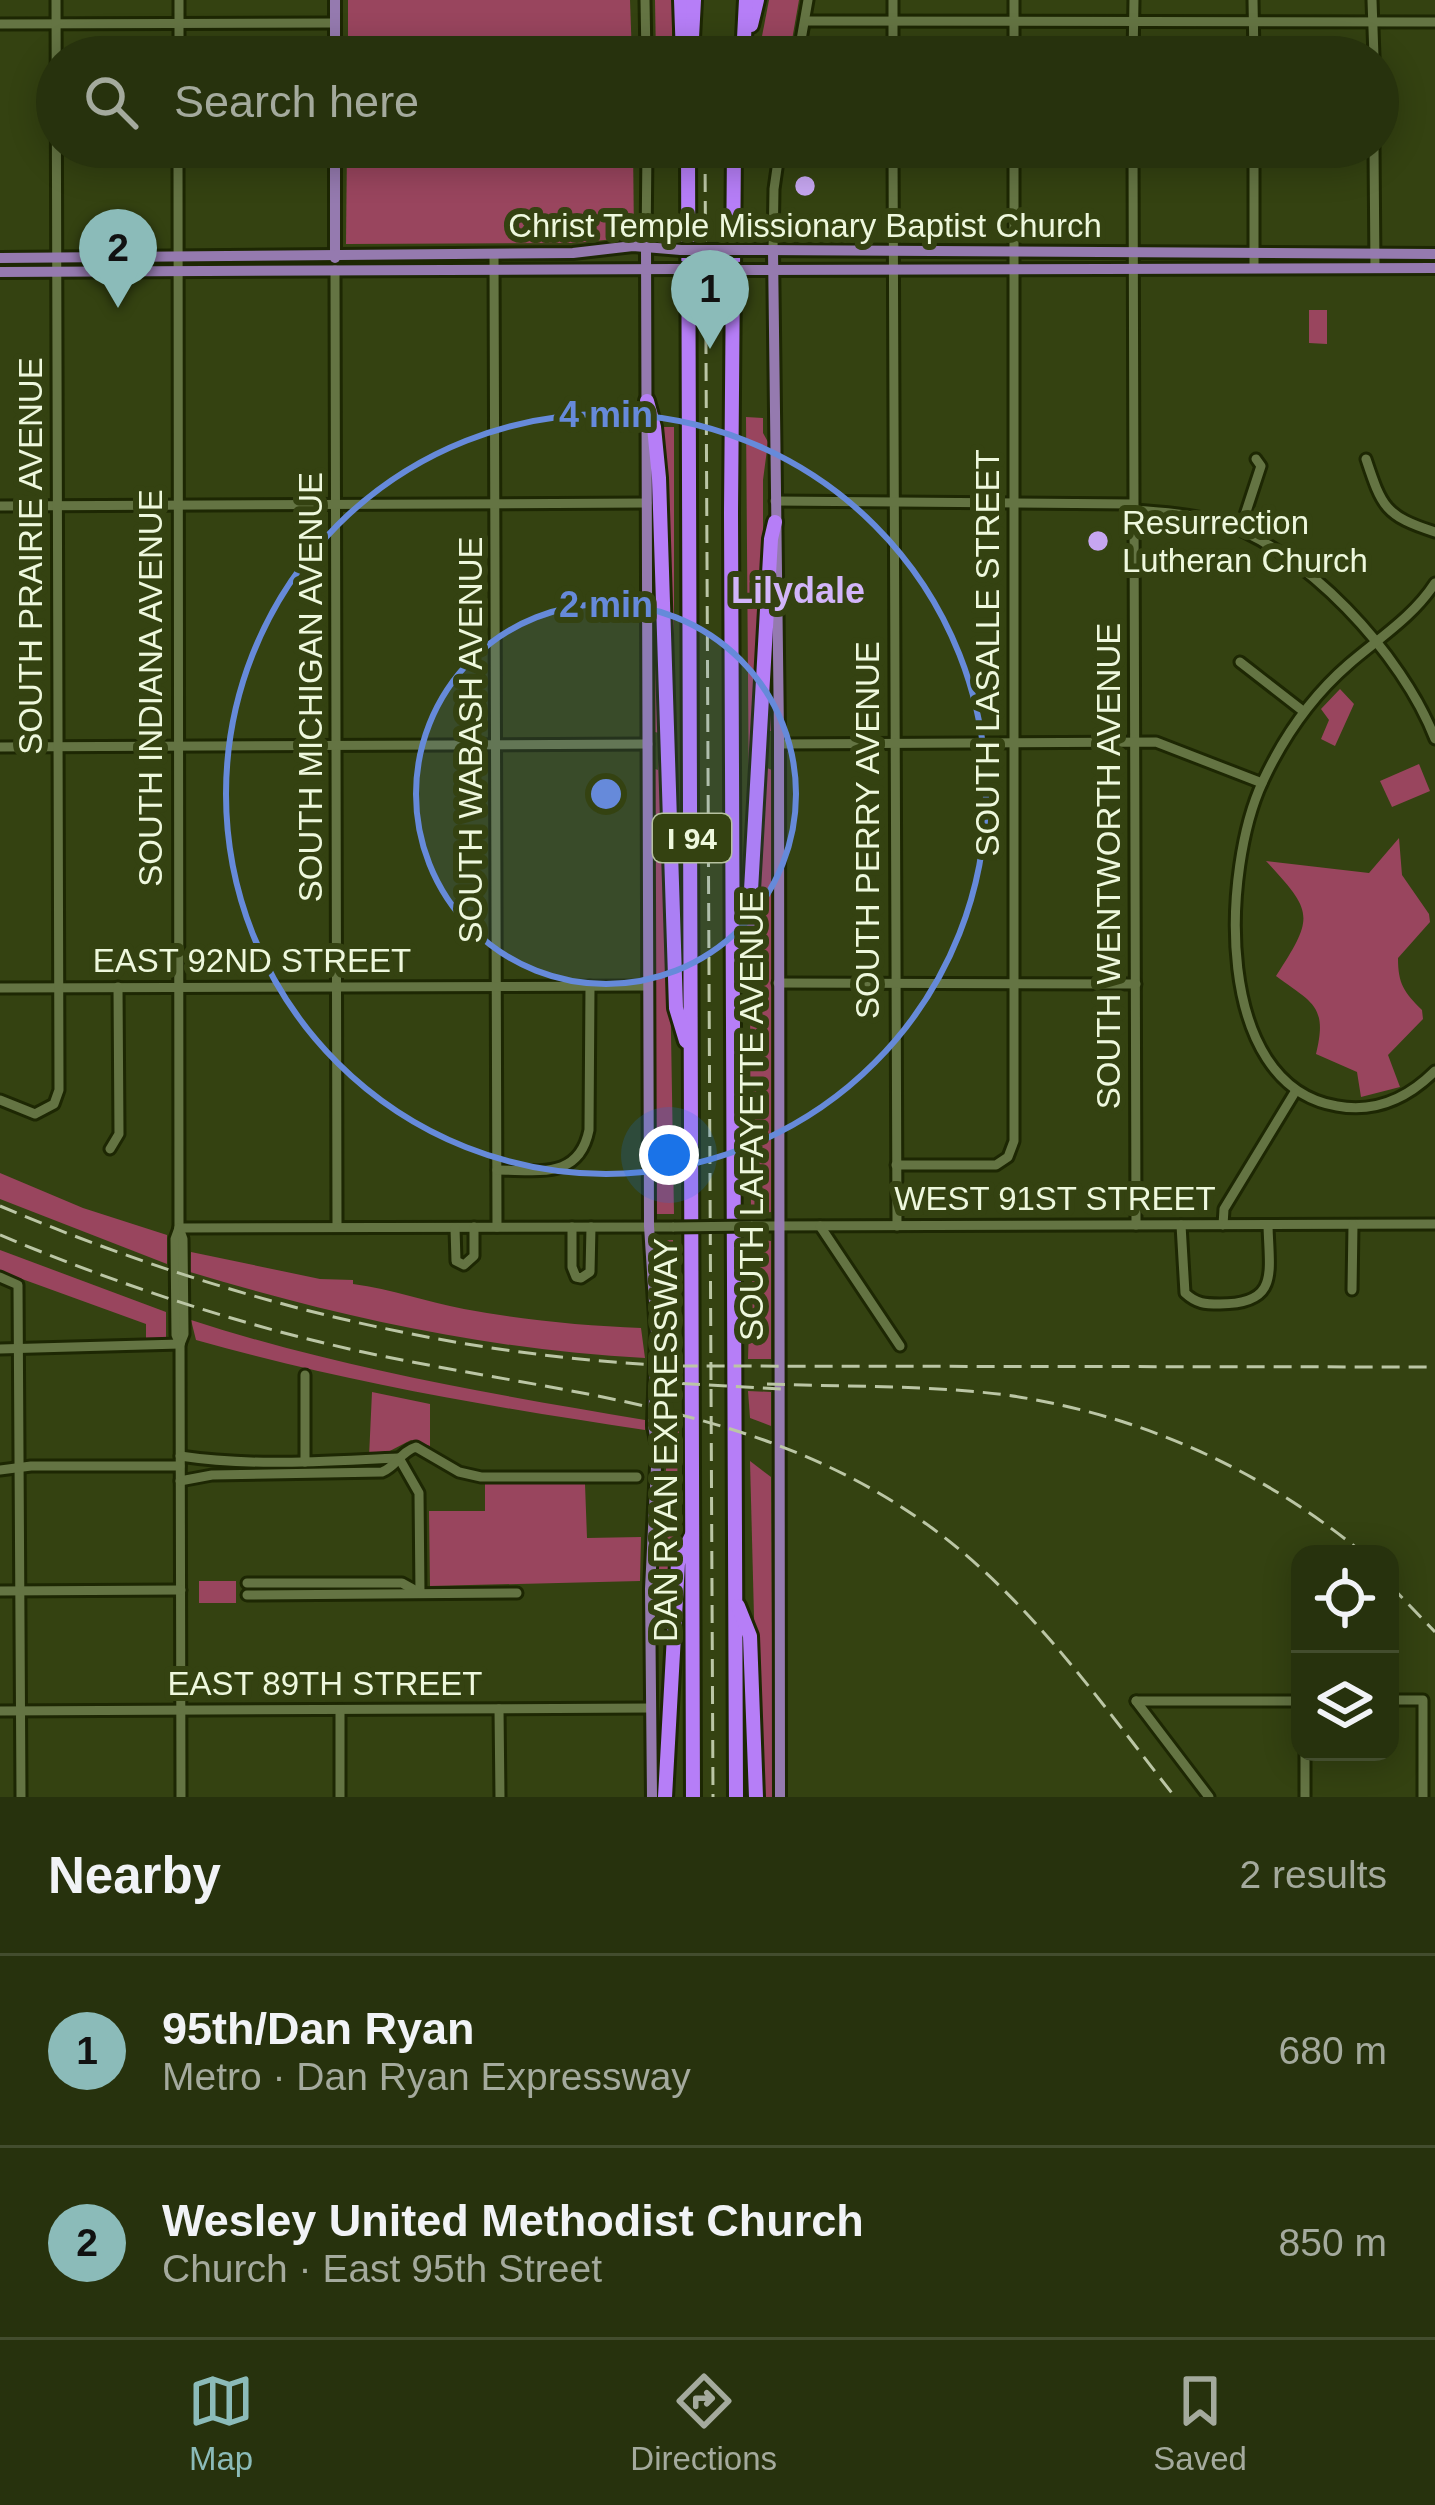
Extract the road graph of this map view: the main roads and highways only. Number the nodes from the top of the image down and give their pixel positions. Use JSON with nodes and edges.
{"nodes":[{"id":1,"x":335,"y":0,"type":"edge"},
{"id":2,"x":681,"y":0,"type":"edge"},
{"id":3,"x":694,"y":0,"type":"edge"},
{"id":4,"x":746,"y":0,"type":"edge"},
{"id":5,"x":758,"y":0,"type":"edge"},
{"id":6,"x":335,"y":36,"type":"edge"},
{"id":7,"x":685,"y":36,"type":"edge"},
{"id":8,"x":690,"y":36,"type":"edge"},
{"id":9,"x":744,"y":36,"type":"edge"},
{"id":10,"x":748,"y":36,"type":"edge"},
{"id":11,"x":335,"y":168,"type":"edge"},
{"id":12,"x":688,"y":168,"type":"edge"},
{"id":13,"x":734,"y":168,"type":"edge"},
{"id":14,"x":646,"y":247,"type":"junction"},
{"id":15,"x":773,"y":250,"type":"junction"},
{"id":16,"x":1435,"y":254,"type":"edge"},
{"id":17,"x":335,"y":255,"type":"junction"},
{"id":18,"x":0,"y":258,"type":"edge"},
{"id":19,"x":1375,"y":261,"type":"junction"},
{"id":20,"x":1435,"y":268,"type":"edge"},
{"id":21,"x":646,"y":269,"type":"junction"},
{"id":22,"x":774,"y":269,"type":"junction"},
{"id":23,"x":335,"y":270,"type":"junction"},
{"id":24,"x":0,"y":272,"type":"edge"},
{"id":25,"x":647,"y":401,"type":"junction"},
{"id":26,"x":775,"y":522,"type":"junction"},
{"id":27,"x":736,"y":992,"type":"junction"},
{"id":28,"x":692,"y":1060,"type":"junction"},
{"id":29,"x":694,"y":1530,"type":"junction"},
{"id":30,"x":736,"y":1599,"type":"junction"},
{"id":31,"x":652,"y":1797,"type":"edge"},
{"id":32,"x":665,"y":1797,"type":"edge"},
{"id":33,"x":693,"y":1797,"type":"edge"},
{"id":34,"x":736,"y":1797,"type":"edge"},
{"id":35,"x":756,"y":1797,"type":"edge"},
{"id":36,"x":779,"y":1797,"type":"edge"}],
"edges":[{"from":1,"to":6,"type":"main road"},
{"from":2,"to":7,"type":"highway"},
{"from":3,"to":8,"type":"highway"},
{"from":4,"to":9,"type":"highway"},
{"from":5,"to":10,"type":"highway"},
{"from":11,"to":17,"type":"main road","name":"SOUTH MICHIGAN AVENUE"},
{"from":12,"to":28,"type":"highway","name":"DAN RYAN EXPRESSWAY","number":"I 94"},
{"from":13,"to":27,"type":"highway","number":"I 94"},
{"from":14,"to":15,"type":"main road","bridge":true},
{"from":14,"to":17,"type":"main road"},
{"from":14,"to":21,"type":"main road"},
{"from":15,"to":19,"type":"main road"},
{"from":15,"to":22,"type":"main road","name":"SOUTH LAFAYETTE AVENUE"},
{"from":16,"to":19,"type":"main road"},
{"from":17,"to":18,"type":"main road"},
{"from":17,"to":23,"type":"main road","name":"SOUTH MICHIGAN AVENUE"},
{"from":19,"to":20,"type":"main road"},
{"from":19,"to":22,"type":"main road"},
{"from":21,"to":22,"type":"main road","bridge":true},
{"from":21,"to":23,"type":"main road"},
{"from":21,"to":25,"type":"main road"},
{"from":22,"to":26,"type":"main road","name":"SOUTH LAFAYETTE AVENUE"},
{"from":23,"to":24,"type":"main road"},
{"from":25,"to":28,"type":"highway"},
{"from":25,"to":31,"type":"main road"},
{"from":26,"to":27,"type":"highway"},
{"from":26,"to":36,"type":"main road","name":"SOUTH LAFAYETTE AVENUE"},
{"from":27,"to":30,"type":"highway","number":"I 94"},
{"from":28,"to":29,"type":"highway","name":"DAN RYAN EXPRESSWAY","number":"I 94"},
{"from":29,"to":32,"type":"highway"},
{"from":29,"to":33,"type":"highway","name":"DAN RYAN EXPRESSWAY","number":"I 94"},
{"from":30,"to":34,"type":"highway","number":"I 94"},
{"from":30,"to":35,"type":"highway"}]}
